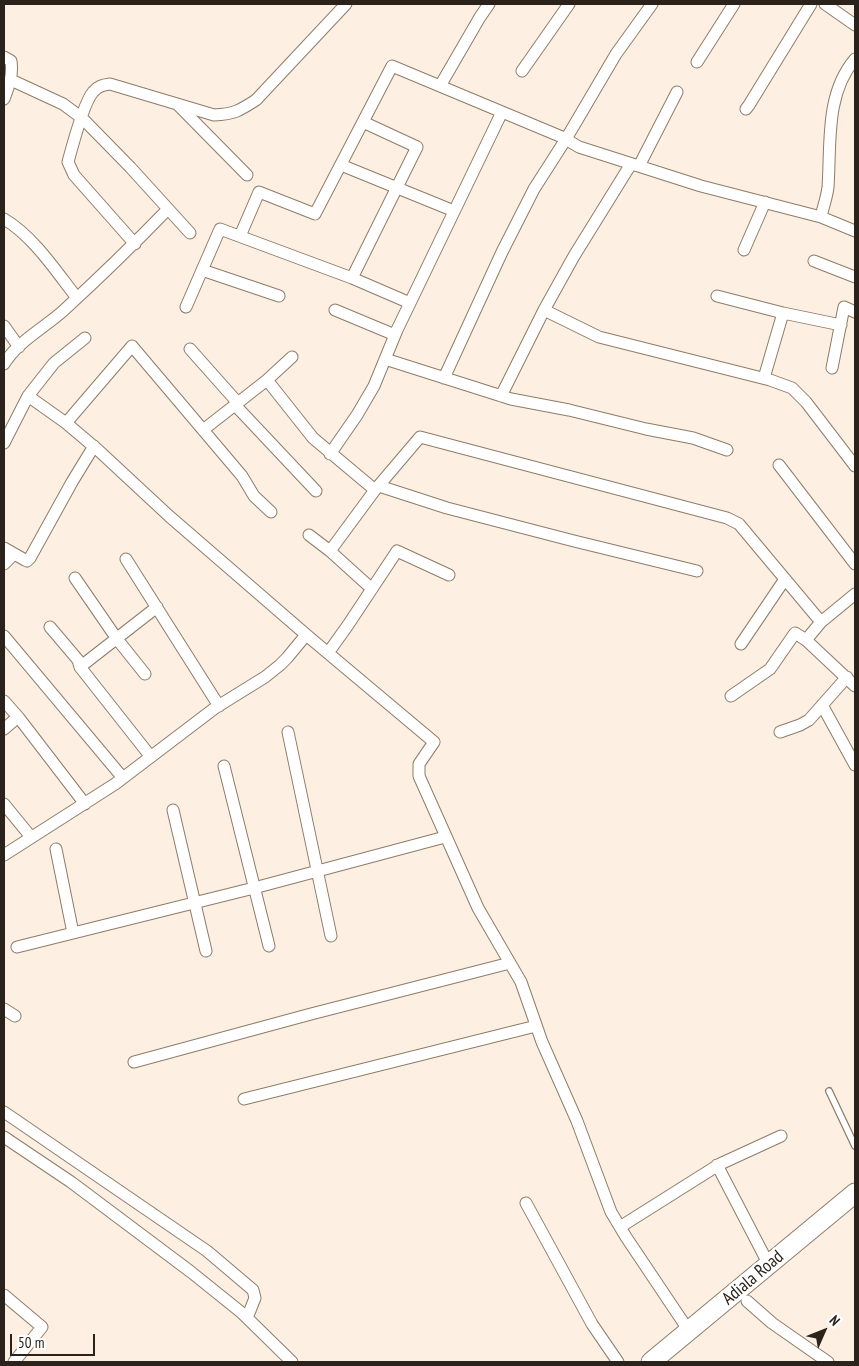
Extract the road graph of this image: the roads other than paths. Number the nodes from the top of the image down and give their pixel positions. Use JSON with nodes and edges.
{"nodes":[{"id":1,"x":346,"y":4,"type":"edge"},
{"id":2,"x":489,"y":4,"type":"edge"},
{"id":3,"x":569,"y":4,"type":"edge"},
{"id":4,"x":652,"y":4,"type":"edge"},
{"id":5,"x":734,"y":4,"type":"edge"},
{"id":6,"x":811,"y":4,"type":"edge"},
{"id":7,"x":825,"y":4,"type":"edge"},
{"id":8,"x":855,"y":25,"type":"edge"},
{"id":9,"x":4,"y":57,"type":"edge"},
{"id":10,"x":855,"y":59,"type":"edge"},
{"id":11,"x":696,"y":62,"type":"dead end"},
{"id":12,"x":522,"y":71,"type":"dead end"},
{"id":13,"x":11,"y":80,"type":"junction"},
{"id":14,"x":440,"y":86,"type":"junction"},
{"id":15,"x":677,"y":92,"type":"dead end"},
{"id":16,"x":4,"y":99,"type":"edge"},
{"id":17,"x":177,"y":104,"type":"junction"},
{"id":18,"x":746,"y":108,"type":"dead end"},
{"id":19,"x":502,"y":112,"type":"junction"},
{"id":20,"x":82,"y":118,"type":"junction"},
{"id":21,"x":363,"y":122,"type":"junction"},
{"id":22,"x":566,"y":139,"type":"junction"},
{"id":23,"x":341,"y":165,"type":"junction"},
{"id":24,"x":635,"y":165,"type":"junction"},
{"id":25,"x":247,"y":175,"type":"dead end"},
{"id":26,"x":396,"y":188,"type":"junction"},
{"id":27,"x":765,"y":202,"type":"junction"},
{"id":28,"x":168,"y":209,"type":"junction"},
{"id":29,"x":454,"y":211,"type":"junction"},
{"id":30,"x":821,"y":217,"type":"junction"},
{"id":31,"x":4,"y":219,"type":"edge"},
{"id":32,"x":855,"y":231,"type":"edge"},
{"id":33,"x":190,"y":233,"type":"dead end"},
{"id":34,"x":240,"y":236,"type":"junction"},
{"id":35,"x":135,"y":244,"type":"junction"},
{"id":36,"x":744,"y":250,"type":"dead end"},
{"id":37,"x":814,"y":261,"type":"dead end"},
{"id":38,"x":202,"y":270,"type":"junction"},
{"id":39,"x":855,"y":277,"type":"edge"},
{"id":40,"x":352,"y":278,"type":"junction"},
{"id":41,"x":279,"y":296,"type":"dead end"},
{"id":42,"x":717,"y":296,"type":"dead end"},
{"id":43,"x":77,"y":298,"type":"junction"},
{"id":44,"x":410,"y":303,"type":"junction"},
{"id":45,"x":186,"y":307,"type":"dead end"},
{"id":46,"x":335,"y":310,"type":"dead end"},
{"id":47,"x":544,"y":310,"type":"junction"},
{"id":48,"x":855,"y":312,"type":"edge"},
{"id":49,"x":783,"y":313,"type":"junction"},
{"id":50,"x":840,"y":325,"type":"junction"},
{"id":51,"x":4,"y":326,"type":"edge"},
{"id":52,"x":395,"y":335,"type":"junction"},
{"id":53,"x":85,"y":338,"type":"dead end"},
{"id":54,"x":19,"y":347,"type":"junction"},
{"id":55,"x":190,"y":349,"type":"dead end"},
{"id":56,"x":292,"y":357,"type":"dead end"},
{"id":57,"x":385,"y":359,"type":"junction"},
{"id":58,"x":4,"y":364,"type":"edge"},
{"id":59,"x":832,"y":368,"type":"dead end"},
{"id":60,"x":444,"y":378,"type":"junction"},
{"id":61,"x":764,"y":378,"type":"junction"},
{"id":62,"x":267,"y":380,"type":"junction"},
{"id":63,"x":28,"y":396,"type":"junction"},
{"id":64,"x":502,"y":396,"type":"junction"},
{"id":65,"x":236,"y":404,"type":"junction"},
{"id":66,"x":66,"y":423,"type":"junction"},
{"id":67,"x":203,"y":430,"type":"junction"},
{"id":68,"x":4,"y":443,"type":"edge"},
{"id":69,"x":94,"y":446,"type":"junction"},
{"id":70,"x":727,"y":450,"type":"dead end"},
{"id":71,"x":330,"y":454,"type":"junction"},
{"id":72,"x":779,"y":465,"type":"dead end"},
{"id":73,"x":855,"y":466,"type":"edge"},
{"id":74,"x":377,"y":488,"type":"junction"},
{"id":75,"x":316,"y":491,"type":"dead end"},
{"id":76,"x":271,"y":512,"type":"dead end"},
{"id":77,"x":309,"y":535,"type":"dead end"},
{"id":78,"x":9,"y":551,"type":"edge"},
{"id":79,"x":330,"y":551,"type":"junction"},
{"id":80,"x":126,"y":559,"type":"dead end"},
{"id":81,"x":4,"y":564,"type":"edge"},
{"id":82,"x":855,"y":564,"type":"edge"},
{"id":83,"x":698,"y":571,"type":"dead end"},
{"id":84,"x":449,"y":575,"type":"dead end"},
{"id":85,"x":75,"y":578,"type":"dead end"},
{"id":86,"x":785,"y":579,"type":"junction"},
{"id":87,"x":372,"y":589,"type":"junction"},
{"id":88,"x":855,"y":594,"type":"edge"},
{"id":89,"x":156,"y":608,"type":"junction"},
{"id":90,"x":821,"y":622,"type":"junction"},
{"id":91,"x":50,"y":627,"type":"dead end"},
{"id":92,"x":306,"y":635,"type":"junction"},
{"id":93,"x":4,"y":636,"type":"edge"},
{"id":94,"x":117,"y":638,"type":"junction"},
{"id":95,"x":806,"y":640,"type":"junction"},
{"id":96,"x":741,"y":644,"type":"dead end"},
{"id":97,"x":328,"y":653,"type":"junction"},
{"id":98,"x":80,"y":667,"type":"junction"},
{"id":99,"x":145,"y":674,"type":"dead end"},
{"id":100,"x":847,"y":677,"type":"junction"},
{"id":101,"x":855,"y":686,"type":"edge"},
{"id":102,"x":731,"y":696,"type":"dead end"},
{"id":103,"x":4,"y":701,"type":"edge"},
{"id":104,"x":822,"y":705,"type":"junction"},
{"id":105,"x":219,"y":706,"type":"junction"},
{"id":106,"x":18,"y":717,"type":"junction"},
{"id":107,"x":4,"y":729,"type":"edge"},
{"id":108,"x":288,"y":732,"type":"dead end"},
{"id":109,"x":780,"y":732,"type":"dead end"},
{"id":110,"x":151,"y":757,"type":"junction"},
{"id":111,"x":855,"y":765,"type":"edge"},
{"id":112,"x":224,"y":766,"type":"dead end"},
{"id":113,"x":123,"y":778,"type":"junction"},
{"id":114,"x":4,"y":804,"type":"edge"},
{"id":115,"x":85,"y":804,"type":"junction"},
{"id":116,"x":173,"y":810,"type":"dead end"},
{"id":117,"x":31,"y":837,"type":"junction"},
{"id":118,"x":445,"y":837,"type":"junction"},
{"id":119,"x":56,"y":849,"type":"dead end"},
{"id":120,"x":4,"y":855,"type":"edge"},
{"id":121,"x":317,"y":871,"type":"junction"},
{"id":122,"x":254,"y":888,"type":"junction"},
{"id":123,"x":195,"y":902,"type":"junction"},
{"id":124,"x":73,"y":933,"type":"junction"},
{"id":125,"x":331,"y":936,"type":"dead end"},
{"id":126,"x":269,"y":946,"type":"dead end"},
{"id":127,"x":17,"y":947,"type":"dead end"},
{"id":128,"x":206,"y":951,"type":"dead end"},
{"id":129,"x":510,"y":963,"type":"junction"},
{"id":130,"x":4,"y":1008,"type":"edge"},
{"id":131,"x":15,"y":1016,"type":"dead end"},
{"id":132,"x":536,"y":1026,"type":"junction"},
{"id":133,"x":134,"y":1062,"type":"dead end"},
{"id":134,"x":829,"y":1091,"type":"dead end"},
{"id":135,"x":244,"y":1099,"type":"dead end"},
{"id":136,"x":4,"y":1112,"type":"edge"},
{"id":137,"x":781,"y":1136,"type":"dead end"},
{"id":138,"x":4,"y":1137,"type":"edge"},
{"id":139,"x":855,"y":1146,"type":"edge"},
{"id":140,"x":717,"y":1166,"type":"junction"},
{"id":141,"x":855,"y":1193,"type":"edge"},
{"id":142,"x":526,"y":1203,"type":"dead end"},
{"id":143,"x":855,"y":1208,"type":"edge"},
{"id":144,"x":620,"y":1227,"type":"junction"},
{"id":145,"x":769,"y":1265,"type":"junction"},
{"id":146,"x":4,"y":1296,"type":"edge"},
{"id":147,"x":747,"y":1300,"type":"junction"},
{"id":148,"x":247,"y":1318,"type":"junction"},
{"id":149,"x":689,"y":1331,"type":"junction"},
{"id":150,"x":14,"y":1362,"type":"edge"},
{"id":151,"x":292,"y":1362,"type":"edge"},
{"id":152,"x":618,"y":1362,"type":"edge"},
{"id":153,"x":651,"y":1362,"type":"edge"},
{"id":154,"x":670,"y":1362,"type":"edge"},
{"id":155,"x":828,"y":1362,"type":"edge"}],
"edges":[{"from":1,"to":17,"type":"street"},
{"from":2,"to":14,"type":"street"},
{"from":3,"to":12,"type":"street"},
{"from":4,"to":22,"type":"street"},
{"from":5,"to":11,"type":"street"},
{"from":6,"to":18,"type":"street"},
{"from":7,"to":8,"type":"street"},
{"from":9,"to":13,"type":"street"},
{"from":10,"to":30,"type":"street"},
{"from":13,"to":16,"type":"street"},
{"from":13,"to":20,"type":"street"},
{"from":14,"to":19,"type":"street"},
{"from":14,"to":21,"type":"street"},
{"from":15,"to":24,"type":"street"},
{"from":17,"to":20,"type":"street"},
{"from":17,"to":25,"type":"street"},
{"from":19,"to":22,"type":"street"},
{"from":19,"to":29,"type":"street"},
{"from":20,"to":28,"type":"street"},
{"from":20,"to":35,"type":"street"},
{"from":21,"to":23,"type":"street"},
{"from":21,"to":26,"type":"street"},
{"from":22,"to":24,"type":"street"},
{"from":22,"to":60,"type":"street"},
{"from":23,"to":26,"type":"street"},
{"from":23,"to":34,"type":"street"},
{"from":24,"to":27,"type":"street"},
{"from":24,"to":47,"type":"street"},
{"from":26,"to":29,"type":"street"},
{"from":26,"to":40,"type":"street"},
{"from":27,"to":30,"type":"street"},
{"from":27,"to":36,"type":"street"},
{"from":28,"to":33,"type":"street"},
{"from":28,"to":35,"type":"street"},
{"from":29,"to":44,"type":"street"},
{"from":30,"to":32,"type":"street"},
{"from":31,"to":43,"type":"street"},
{"from":34,"to":38,"type":"street"},
{"from":34,"to":40,"type":"street"},
{"from":35,"to":43,"type":"street"},
{"from":37,"to":39,"type":"street"},
{"from":38,"to":41,"type":"street"},
{"from":38,"to":45,"type":"street"},
{"from":40,"to":44,"type":"street"},
{"from":42,"to":49,"type":"street"},
{"from":43,"to":54,"type":"street"},
{"from":44,"to":52,"type":"street"},
{"from":46,"to":52,"type":"street"},
{"from":47,"to":61,"type":"street"},
{"from":47,"to":64,"type":"street"},
{"from":48,"to":50,"type":"street"},
{"from":49,"to":50,"type":"street"},
{"from":49,"to":61,"type":"street"},
{"from":50,"to":59,"type":"street"},
{"from":51,"to":54,"type":"street"},
{"from":52,"to":57,"type":"street"},
{"from":53,"to":63,"type":"street"},
{"from":54,"to":58,"type":"street"},
{"from":55,"to":65,"type":"street"},
{"from":56,"to":62,"type":"street"},
{"from":57,"to":60,"type":"street"},
{"from":57,"to":71,"type":"street"},
{"from":60,"to":64,"type":"street"},
{"from":61,"to":73,"type":"street"},
{"from":62,"to":65,"type":"street"},
{"from":62,"to":71,"type":"street"},
{"from":63,"to":66,"type":"street"},
{"from":63,"to":68,"type":"street"},
{"from":64,"to":70,"type":"street"},
{"from":65,"to":67,"type":"street"},
{"from":65,"to":75,"type":"street"},
{"from":66,"to":67,"type":"street"},
{"from":66,"to":69,"type":"street"},
{"from":67,"to":76,"type":"street"},
{"from":69,"to":78,"type":"street"},
{"from":69,"to":92,"type":"street"},
{"from":71,"to":74,"type":"street"},
{"from":72,"to":82,"type":"street"},
{"from":74,"to":79,"type":"street"},
{"from":74,"to":83,"type":"street"},
{"from":74,"to":86,"type":"street"},
{"from":77,"to":79,"type":"street"},
{"from":78,"to":81,"type":"street"},
{"from":79,"to":87,"type":"street"},
{"from":80,"to":89,"type":"street"},
{"from":84,"to":87,"type":"street"},
{"from":85,"to":94,"type":"street"},
{"from":86,"to":90,"type":"street"},
{"from":86,"to":96,"type":"street"},
{"from":87,"to":97,"type":"street"},
{"from":88,"to":90,"type":"street"},
{"from":89,"to":94,"type":"street"},
{"from":89,"to":105,"type":"street"},
{"from":90,"to":95,"type":"street"},
{"from":91,"to":98,"type":"street"},
{"from":92,"to":97,"type":"street"},
{"from":92,"to":105,"type":"street"},
{"from":93,"to":113,"type":"street"},
{"from":94,"to":98,"type":"street"},
{"from":94,"to":99,"type":"street"},
{"from":95,"to":100,"type":"street"},
{"from":95,"to":102,"type":"street"},
{"from":97,"to":118,"type":"street"},
{"from":98,"to":110,"type":"street"},
{"from":100,"to":101,"type":"street"},
{"from":100,"to":104,"type":"street"},
{"from":103,"to":106,"type":"street"},
{"from":104,"to":109,"type":"street"},
{"from":104,"to":111,"type":"street"},
{"from":105,"to":110,"type":"street"},
{"from":106,"to":107,"type":"street"},
{"from":106,"to":115,"type":"street"},
{"from":108,"to":121,"type":"street"},
{"from":110,"to":113,"type":"street"},
{"from":112,"to":122,"type":"street"},
{"from":113,"to":115,"type":"street"},
{"from":114,"to":117,"type":"street"},
{"from":115,"to":117,"type":"street"},
{"from":116,"to":123,"type":"street"},
{"from":117,"to":120,"type":"street"},
{"from":118,"to":121,"type":"street"},
{"from":118,"to":129,"type":"street"},
{"from":119,"to":124,"type":"street"},
{"from":121,"to":122,"type":"street"},
{"from":121,"to":125,"type":"street"},
{"from":122,"to":123,"type":"street"},
{"from":122,"to":126,"type":"street"},
{"from":123,"to":124,"type":"street"},
{"from":123,"to":128,"type":"street"},
{"from":124,"to":127,"type":"street"},
{"from":129,"to":132,"type":"street"},
{"from":129,"to":133,"type":"street"},
{"from":130,"to":131,"type":"street"},
{"from":132,"to":135,"type":"street"},
{"from":132,"to":144,"type":"street"},
{"from":134,"to":139,"type":"lane"},
{"from":136,"to":148,"type":"street"},
{"from":137,"to":140,"type":"street"},
{"from":138,"to":148,"type":"street"},
{"from":140,"to":144,"type":"street"},
{"from":140,"to":145,"type":"street"},
{"from":141,"to":145,"type":"main road","name":"Adiala Road"},
{"from":142,"to":152,"type":"street"},
{"from":143,"to":147,"type":"main road","name":"Adiala Road"},
{"from":144,"to":149,"type":"street"},
{"from":145,"to":149,"type":"main road","name":"Adiala Road"},
{"from":146,"to":150,"type":"street"},
{"from":147,"to":154,"type":"main road","name":"Adiala Road"},
{"from":147,"to":155,"type":"street"},
{"from":148,"to":151,"type":"street"},
{"from":149,"to":153,"type":"main road","name":"Adiala Road"}]}
